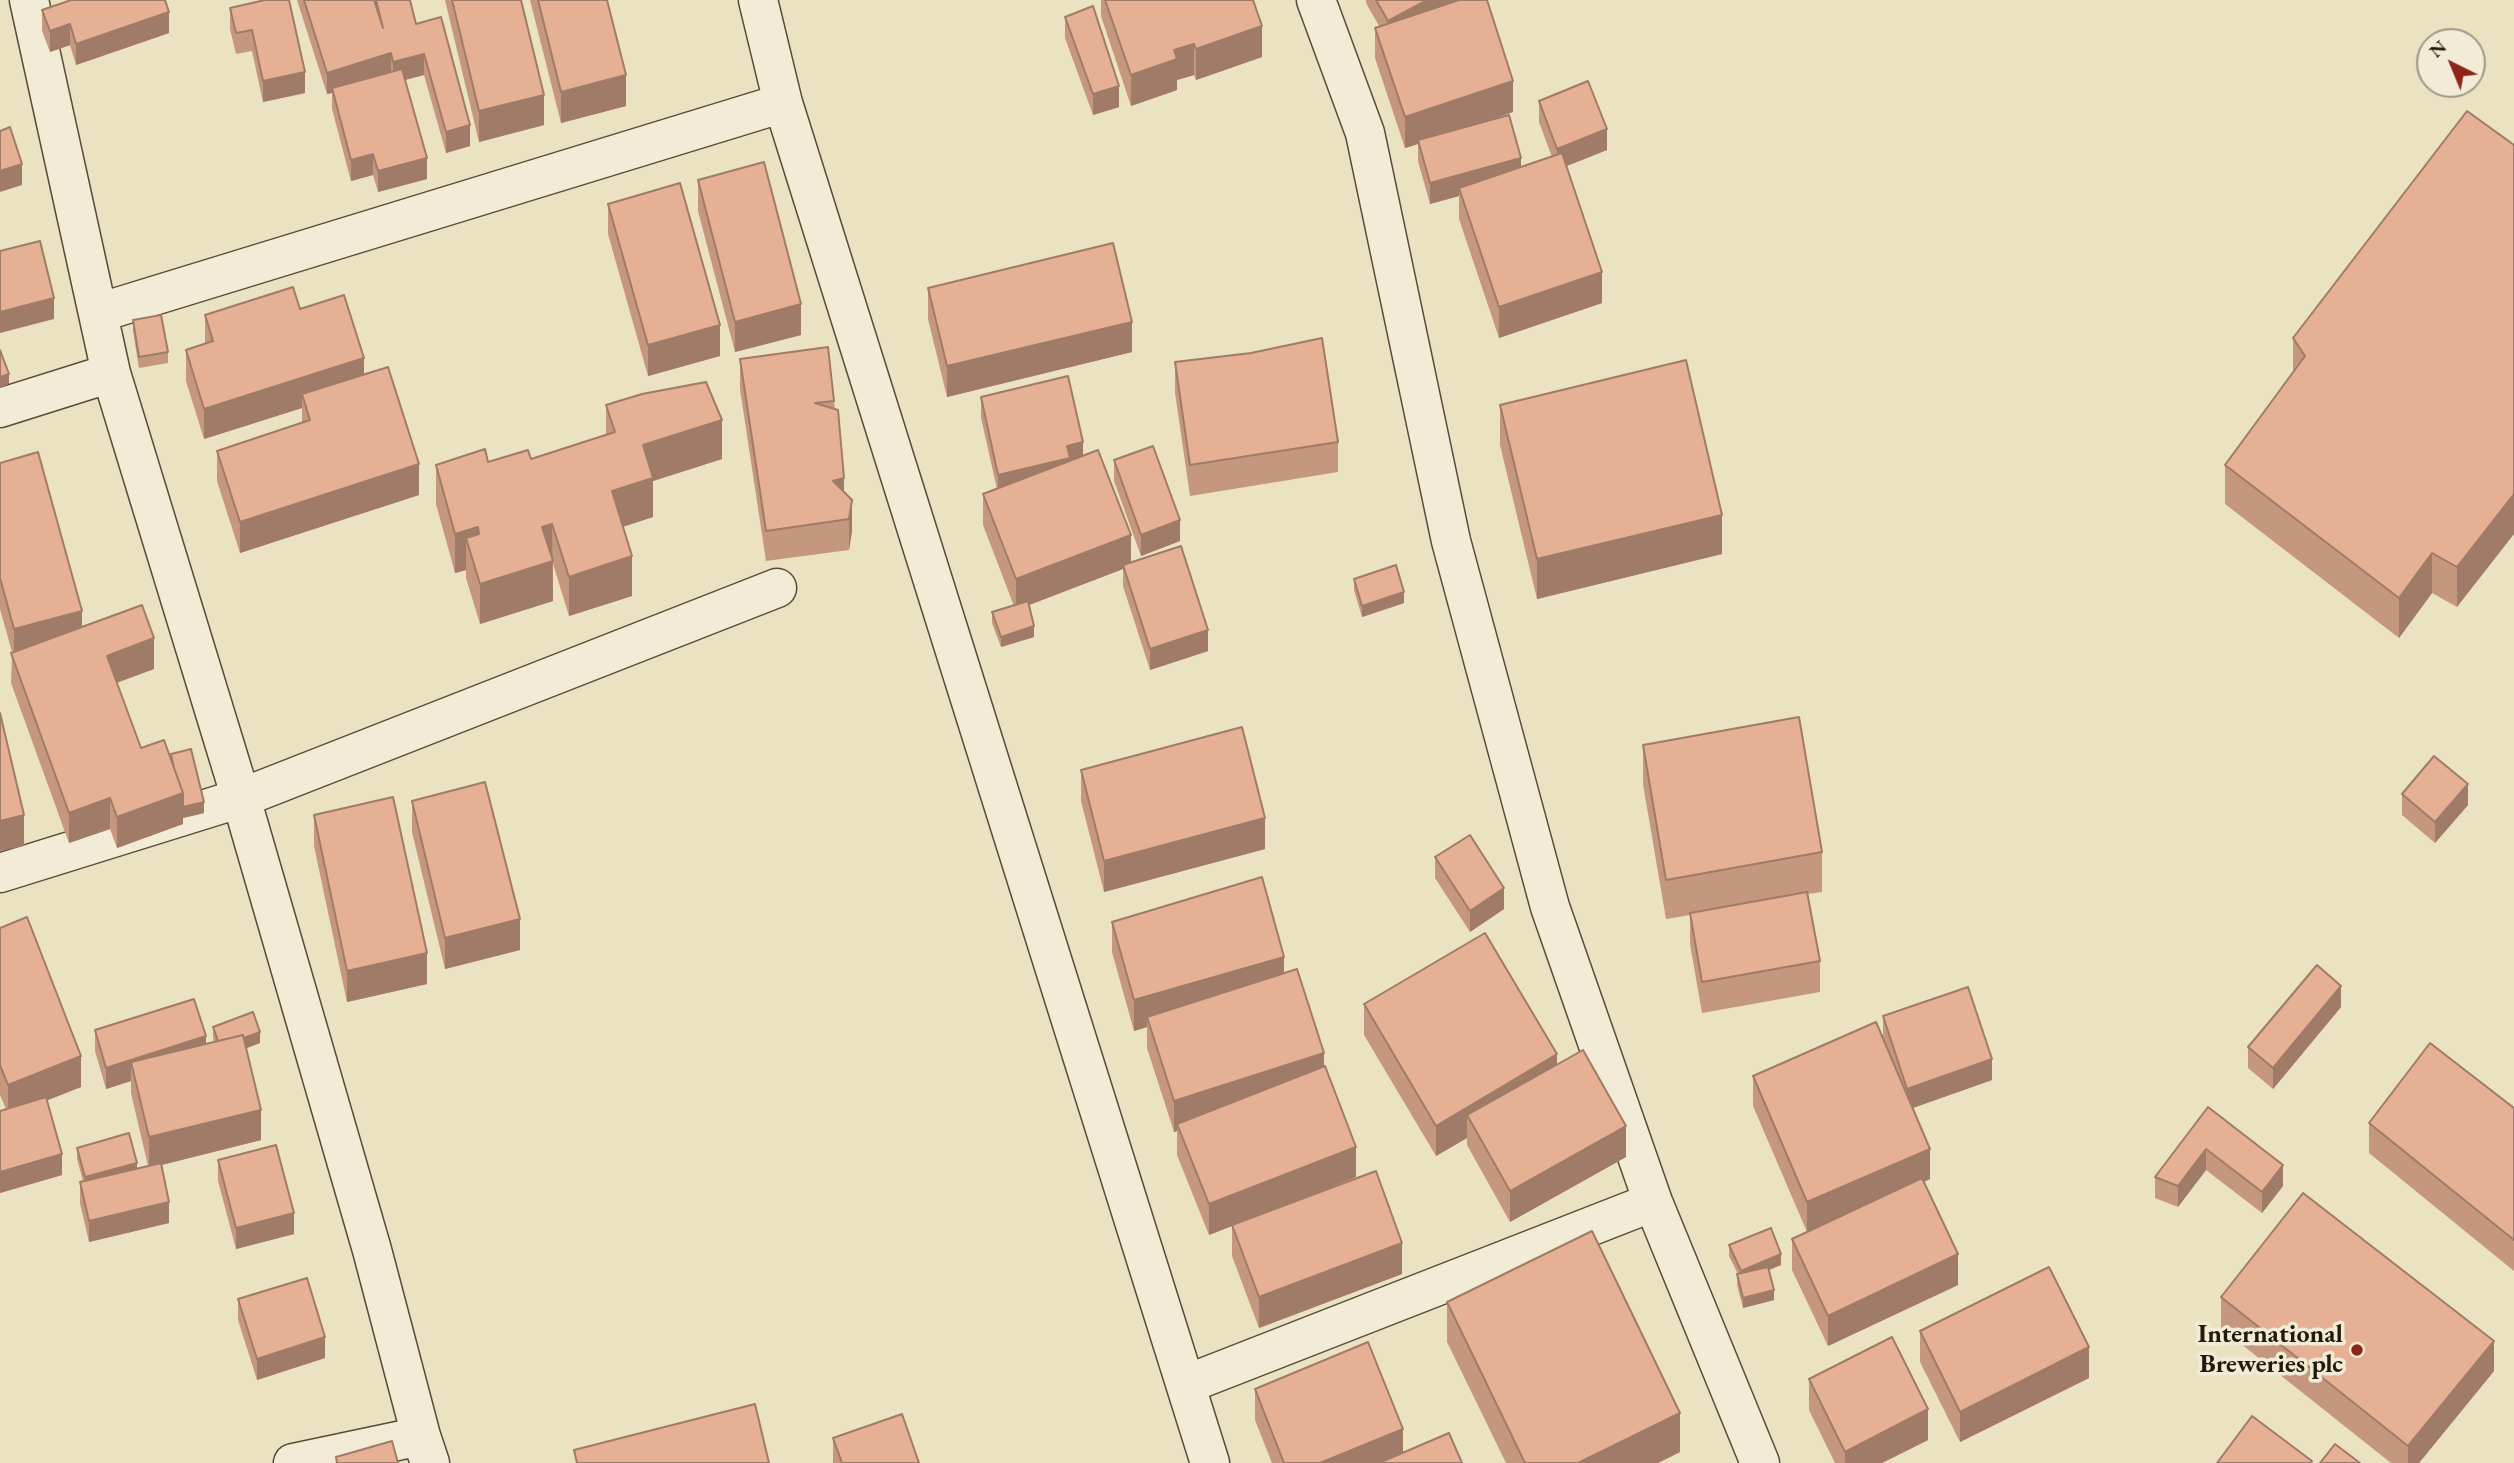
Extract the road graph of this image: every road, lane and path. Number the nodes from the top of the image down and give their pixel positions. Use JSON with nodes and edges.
{"nodes":[{"id":1,"x":29,"y":0,"type":"edge"},
{"id":2,"x":758,"y":0,"type":"edge"},
{"id":3,"x":1316,"y":0,"type":"edge"},
{"id":4,"x":783,"y":103,"type":"junction"},
{"id":5,"x":98,"y":313,"type":"junction"},
{"id":6,"x":111,"y":373,"type":"junction"},
{"id":7,"x":0,"y":408,"type":"edge"},
{"id":8,"x":777,"y":587,"type":"dead end"},
{"id":9,"x":241,"y":798,"type":"junction"},
{"id":10,"x":0,"y":873,"type":"edge"},
{"id":11,"x":1653,"y":1202,"type":"junction"},
{"id":12,"x":1187,"y":1384,"type":"junction"},
{"id":13,"x":425,"y":1450,"type":"edge"},
{"id":14,"x":292,"y":1463,"type":"edge"},
{"id":15,"x":341,"y":1463,"type":"edge"},
{"id":16,"x":1210,"y":1463,"type":"edge"},
{"id":17,"x":1760,"y":1463,"type":"edge"}],
"edges":[{"from":1,"to":5,"type":"street"},
{"from":2,"to":4,"type":"street"},
{"from":3,"to":11,"type":"street"},
{"from":4,"to":5,"type":"street"},
{"from":4,"to":12,"type":"street"},
{"from":5,"to":6,"type":"street"},
{"from":6,"to":7,"type":"street"},
{"from":6,"to":9,"type":"street"},
{"from":8,"to":9,"type":"street"},
{"from":9,"to":10,"type":"street"},
{"from":9,"to":13,"type":"street"},
{"from":11,"to":12,"type":"street"},
{"from":11,"to":17,"type":"street"},
{"from":12,"to":16,"type":"street"},
{"from":13,"to":14,"type":"street"},
{"from":13,"to":15,"type":"street"}]}
